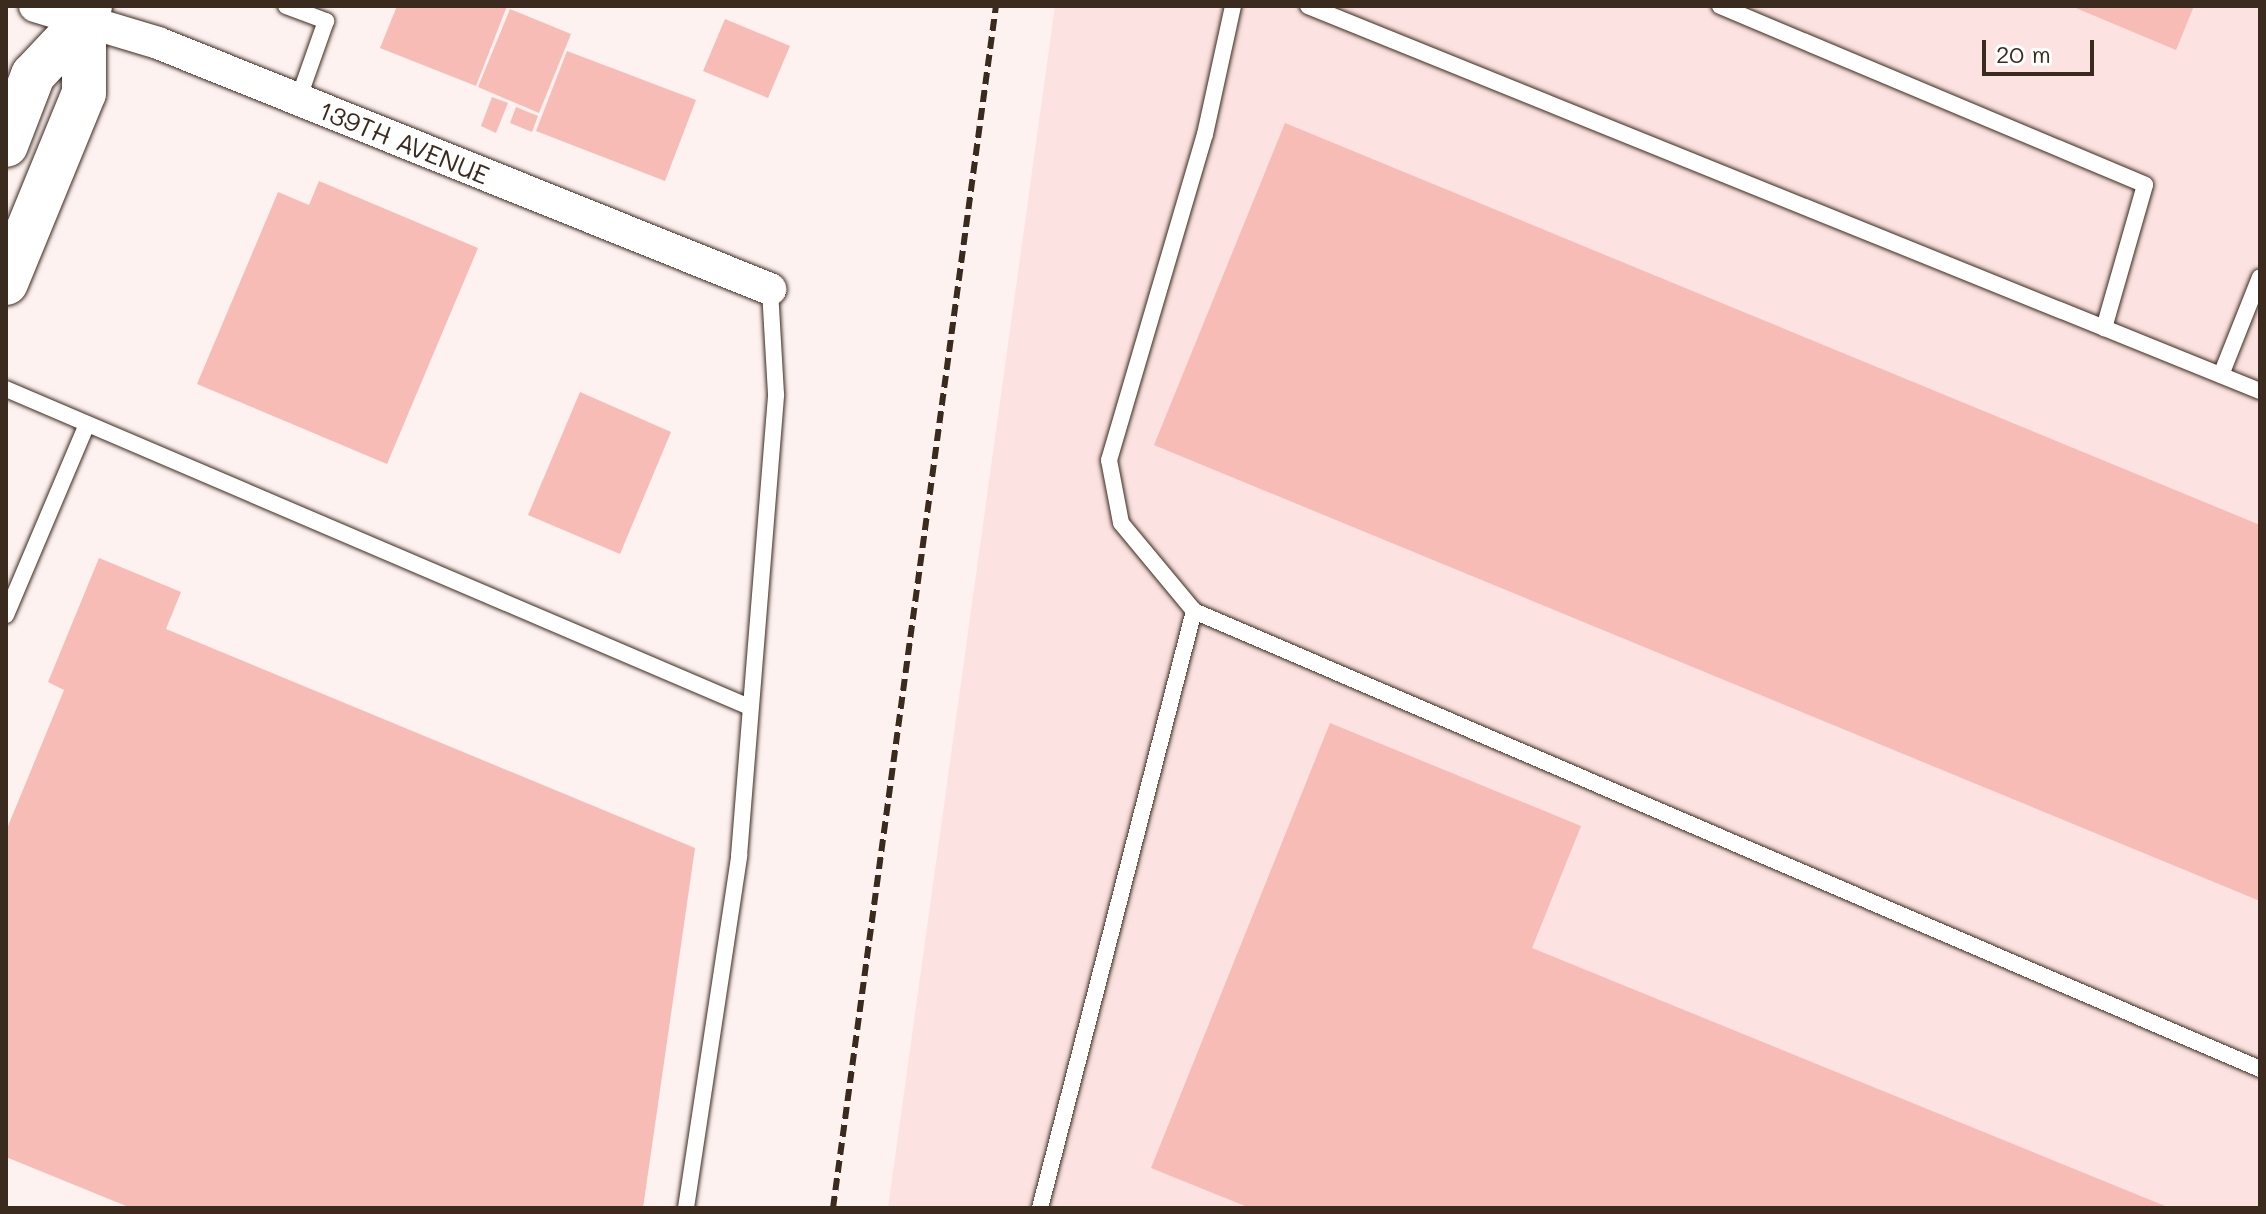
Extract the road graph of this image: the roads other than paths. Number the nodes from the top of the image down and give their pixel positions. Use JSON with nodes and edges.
{"nodes":[{"id":1,"x":35,"y":6,"type":"edge"},
{"id":2,"x":286,"y":6,"type":"edge"},
{"id":3,"x":1233,"y":6,"type":"edge"},
{"id":4,"x":1308,"y":6,"type":"edge"},
{"id":5,"x":1720,"y":6,"type":"edge"},
{"id":6,"x":87,"y":14,"type":"edge"},
{"id":7,"x":298,"y":100,"type":"junction"},
{"id":8,"x":6,"y":145,"type":"edge"},
{"id":9,"x":2260,"y":277,"type":"edge"},
{"id":10,"x":6,"y":283,"type":"edge"},
{"id":11,"x":770,"y":289,"type":"joint"},
{"id":12,"x":2104,"y":328,"type":"junction"},
{"id":13,"x":2221,"y":375,"type":"junction"},
{"id":14,"x":6,"y":389,"type":"edge"},
{"id":15,"x":2260,"y":391,"type":"edge"},
{"id":16,"x":87,"y":424,"type":"junction"},
{"id":17,"x":1194,"y":611,"type":"junction"},
{"id":18,"x":6,"y":615,"type":"edge"},
{"id":19,"x":747,"y":706,"type":"junction"},
{"id":20,"x":2260,"y":1069,"type":"edge"},
{"id":21,"x":686,"y":1208,"type":"edge"},
{"id":22,"x":1040,"y":1208,"type":"edge"}],
"edges":[{"from":1,"to":6,"type":"street","name":"139TH AVENUE"},
{"from":2,"to":7,"type":"lane"},
{"from":3,"to":17,"type":"lane"},
{"from":4,"to":12,"type":"lane"},
{"from":5,"to":12,"type":"lane"},
{"from":6,"to":7,"type":"street","name":"139TH AVENUE"},
{"from":6,"to":8,"type":"main road"},
{"from":6,"to":10,"type":"main road"},
{"from":7,"to":11,"type":"street","name":"139TH AVENUE"},
{"from":9,"to":13,"type":"lane"},
{"from":11,"to":19,"type":"lane"},
{"from":12,"to":13,"type":"lane"},
{"from":13,"to":15,"type":"lane"},
{"from":14,"to":16,"type":"lane"},
{"from":16,"to":18,"type":"lane"},
{"from":16,"to":19,"type":"lane"},
{"from":17,"to":20,"type":"lane"},
{"from":17,"to":22,"type":"lane"},
{"from":19,"to":21,"type":"lane"}]}
